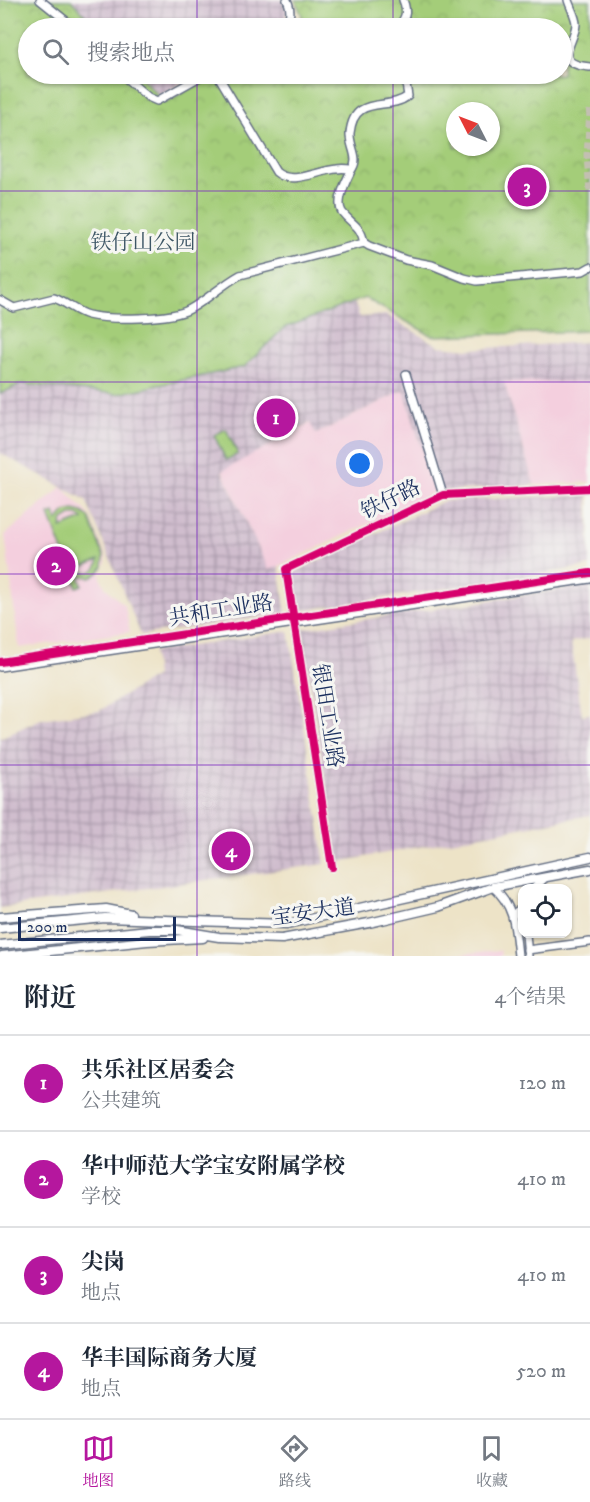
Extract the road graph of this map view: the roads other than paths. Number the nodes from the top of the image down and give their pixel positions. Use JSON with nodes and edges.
{"nodes":[{"id":1,"x":40,"y":0,"type":"edge"},
{"id":2,"x":286,"y":0,"type":"edge"},
{"id":3,"x":403,"y":0,"type":"edge"},
{"id":4,"x":568,"y":0,"type":"edge"},
{"id":5,"x":62,"y":18,"type":"edge"},
{"id":6,"x":289,"y":18,"type":"edge"},
{"id":7,"x":404,"y":18,"type":"edge"},
{"id":8,"x":572,"y":34,"type":"edge"},
{"id":9,"x":572,"y":62,"type":"edge"},
{"id":10,"x":590,"y":67,"type":"edge"},
{"id":11,"x":133,"y":84,"type":"edge"},
{"id":12,"x":187,"y":84,"type":"edge"},
{"id":13,"x":223,"y":84,"type":"edge"},
{"id":14,"x":406,"y":84,"type":"edge"},
{"id":15,"x":352,"y":170,"type":"junction"},
{"id":16,"x":364,"y":243,"type":"junction"},
{"id":17,"x":590,"y":267,"type":"edge"},
{"id":18,"x":0,"y":300,"type":"edge"},
{"id":19,"x":406,"y":374,"type":"dead end"},
{"id":20,"x":590,"y":488,"type":"edge"},
{"id":21,"x":443,"y":495,"type":"junction"},
{"id":22,"x":286,"y":570,"type":"joint"},
{"id":23,"x":590,"y":573,"type":"edge"},
{"id":24,"x":590,"y":579,"type":"edge"},
{"id":25,"x":294,"y":621,"type":"junction"},
{"id":26,"x":0,"y":662,"type":"edge"},
{"id":27,"x":0,"y":668,"type":"edge"},
{"id":28,"x":590,"y":856,"type":"edge"},
{"id":29,"x":332,"y":867,"type":"dead end"},
{"id":30,"x":590,"y":868,"type":"edge"},
{"id":31,"x":545,"y":878,"type":"junction"},
{"id":32,"x":538,"y":884,"type":"edge"},
{"id":33,"x":493,"y":887,"type":"junction"},
{"id":34,"x":518,"y":910,"type":"edge"},
{"id":35,"x":513,"y":916,"type":"junction"},
{"id":36,"x":0,"y":917,"type":"edge"},
{"id":37,"x":152,"y":918,"type":"junction"},
{"id":38,"x":0,"y":928,"type":"edge"},
{"id":39,"x":219,"y":937,"type":"junction"},
{"id":40,"x":526,"y":938,"type":"edge"},
{"id":41,"x":590,"y":942,"type":"edge"},
{"id":42,"x":0,"y":945,"type":"edge"},
{"id":43,"x":70,"y":953,"type":"edge"},
{"id":44,"x":528,"y":953,"type":"edge"},
{"id":45,"x":2,"y":956,"type":"edge"},
{"id":46,"x":518,"y":956,"type":"edge"}],
"edges":[{"from":1,"to":5,"type":"street"},
{"from":2,"to":6,"type":"street"},
{"from":3,"to":7,"type":"street"},
{"from":4,"to":8,"type":"street"},
{"from":9,"to":10,"type":"street"},
{"from":11,"to":12,"type":"street"},
{"from":13,"to":15,"type":"street"},
{"from":14,"to":15,"type":"street"},
{"from":15,"to":16,"type":"street"},
{"from":16,"to":17,"type":"street"},
{"from":16,"to":18,"type":"street"},
{"from":19,"to":21,"type":"street"},
{"from":20,"to":21,"type":"street","name":"铁仔路"},
{"from":21,"to":22,"type":"street","name":"铁仔路"},
{"from":22,"to":25,"type":"street","name":"银田工业路"},
{"from":23,"to":25,"type":"street","name":"共和工业路"},
{"from":24,"to":25,"type":"street","name":"共和工业路"},
{"from":25,"to":26,"type":"street","name":"共和工业路"},
{"from":25,"to":27,"type":"street","name":"共和工业路"},
{"from":25,"to":29,"type":"street","name":"银田工业路"},
{"from":28,"to":37,"type":"main road","name":"宝安大道"},
{"from":30,"to":31,"type":"main road","name":"宝安大道"},
{"from":31,"to":32,"type":"street"},
{"from":31,"to":33,"type":"main road","name":"宝安大道"},
{"from":33,"to":35,"type":"street"},
{"from":33,"to":39,"type":"main road","name":"宝安大道"},
{"from":34,"to":35,"type":"street"},
{"from":35,"to":46,"type":"street"},
{"from":36,"to":37,"type":"main road"},
{"from":37,"to":38,"type":"main road","name":"宝安大道"},
{"from":39,"to":42,"type":"main road","name":"宝安大道"},
{"from":39,"to":43,"type":"main road"},
{"from":40,"to":44,"type":"street"},
{"from":41,"to":44,"type":"street"},
{"from":43,"to":45,"type":"main road"}]}
